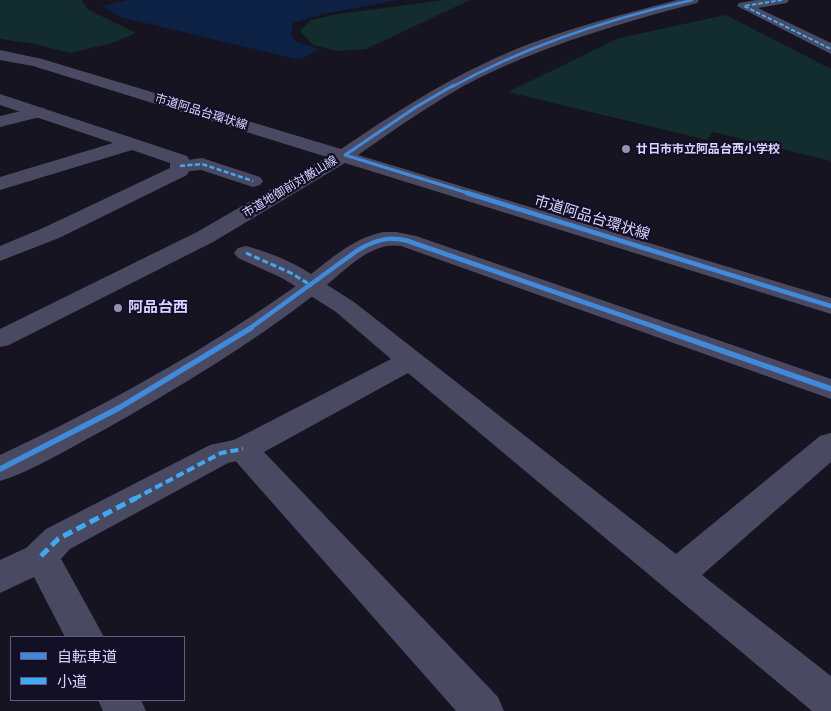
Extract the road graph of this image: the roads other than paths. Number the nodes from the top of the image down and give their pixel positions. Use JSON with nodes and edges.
{"nodes":[{"id":1,"x":692,"y":0,"type":"edge"},
{"id":2,"x":782,"y":0,"type":"edge"},
{"id":3,"x":831,"y":49,"type":"edge"},
{"id":4,"x":0,"y":55,"type":"edge"},
{"id":5,"x":0,"y":99,"type":"edge"},
{"id":6,"x":38,"y":112,"type":"junction"},
{"id":7,"x":0,"y":122,"type":"edge"},
{"id":8,"x":131,"y":144,"type":"junction"},
{"id":9,"x":345,"y":155,"type":"junction"},
{"id":10,"x":180,"y":166,"type":"junction"},
{"id":11,"x":253,"y":180,"type":"dead end"},
{"id":12,"x":0,"y":184,"type":"edge"},
{"id":13,"x":246,"y":253,"type":"dead end"},
{"id":14,"x":0,"y":254,"type":"edge"},
{"id":15,"x":312,"y":286,"type":"junction"},
{"id":16,"x":831,"y":306,"type":"edge"},
{"id":17,"x":0,"y":339,"type":"edge"},
{"id":18,"x":411,"y":360,"type":"junction"},
{"id":19,"x":831,"y":389,"type":"edge"},
{"id":20,"x":831,"y":444,"type":"edge"},
{"id":21,"x":243,"y":449,"type":"junction"},
{"id":22,"x":0,"y":469,"type":"edge"},
{"id":23,"x":41,"y":556,"type":"junction"},
{"id":24,"x":677,"y":576,"type":"junction"},
{"id":25,"x":0,"y":578,"type":"edge"},
{"id":26,"x":84,"y":636,"type":"edge"},
{"id":27,"x":831,"y":701,"type":"edge"},
{"id":28,"x":483,"y":711,"type":"edge"}],
"edges":[{"from":1,"to":9,"type":"street","name":"市道地御前対厳山線"},
{"from":2,"to":3,"type":"street"},
{"from":4,"to":9,"type":"street","name":"市道阿品台環状線"},
{"from":5,"to":6,"type":"street"},
{"from":6,"to":7,"type":"street"},
{"from":6,"to":8,"type":"street"},
{"from":8,"to":10,"type":"street"},
{"from":8,"to":12,"type":"street"},
{"from":9,"to":16,"type":"street","name":"市道阿品台環状線"},
{"from":9,"to":17,"type":"street","name":"市道地御前対厳山線"},
{"from":10,"to":11,"type":"street"},
{"from":10,"to":14,"type":"street"},
{"from":13,"to":15,"type":"street"},
{"from":15,"to":18,"type":"street"},
{"from":15,"to":19,"type":"street"},
{"from":15,"to":22,"type":"street"},
{"from":18,"to":21,"type":"street"},
{"from":18,"to":24,"type":"street"},
{"from":20,"to":24,"type":"street"},
{"from":21,"to":23,"type":"street"},
{"from":21,"to":28,"type":"street"},
{"from":23,"to":25,"type":"street"},
{"from":23,"to":26,"type":"street"},
{"from":24,"to":27,"type":"street"}]}
